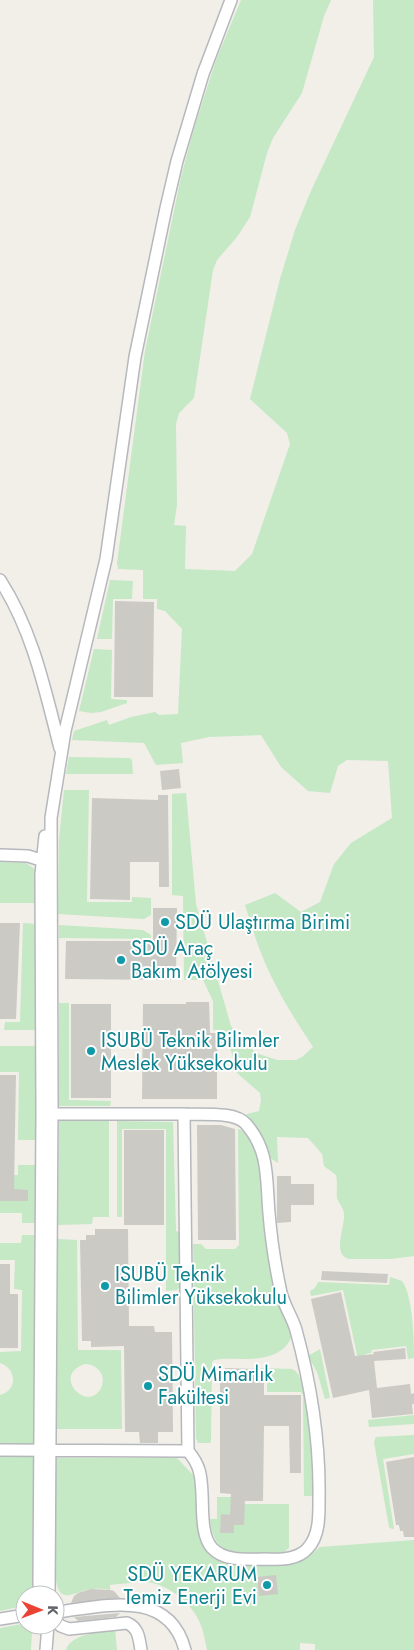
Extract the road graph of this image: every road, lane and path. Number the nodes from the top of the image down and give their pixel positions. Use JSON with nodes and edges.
{"nodes":[{"id":1,"x":231,"y":0,"type":"edge"},
{"id":2,"x":0,"y":580,"type":"edge"},
{"id":3,"x":61,"y":752,"type":"junction"},
{"id":4,"x":0,"y":855,"type":"edge"},
{"id":5,"x":46,"y":862,"type":"junction"},
{"id":6,"x":47,"y":1114,"type":"junction"},
{"id":7,"x":184,"y":1114,"type":"junction"},
{"id":8,"x":0,"y":1450,"type":"edge"},
{"id":9,"x":45,"y":1451,"type":"junction"},
{"id":10,"x":188,"y":1451,"type":"junction"},
{"id":11,"x":39,"y":1585,"type":"edge"},
{"id":12,"x":49,"y":1585,"type":"edge"},
{"id":13,"x":65,"y":1613,"type":"edge"},
{"id":14,"x":15,"y":1617,"type":"edge"},
{"id":15,"x":0,"y":1619,"type":"edge"},
{"id":16,"x":65,"y":1628,"type":"edge"},
{"id":17,"x":47,"y":1635,"type":"edge"},
{"id":18,"x":46,"y":1650,"type":"edge"},
{"id":19,"x":141,"y":1650,"type":"edge"},
{"id":20,"x":185,"y":1650,"type":"edge"}],
"edges":[{"from":1,"to":3,"type":"street"},
{"from":2,"to":3,"type":"street"},
{"from":3,"to":5,"type":"street"},
{"from":4,"to":5,"type":"street"},
{"from":5,"to":6,"type":"street"},
{"from":6,"to":7,"type":"street"},
{"from":6,"to":9,"type":"street"},
{"from":7,"to":10,"type":"street"},
{"from":7,"to":10,"type":"street"},
{"from":8,"to":9,"type":"street"},
{"from":9,"to":10,"type":"street"},
{"from":9,"to":11,"type":"street"},
{"from":9,"to":12,"type":"street"},
{"from":13,"to":20,"type":"street"},
{"from":14,"to":15,"type":"street"},
{"from":16,"to":19,"type":"street"},
{"from":17,"to":18,"type":"street"}]}
